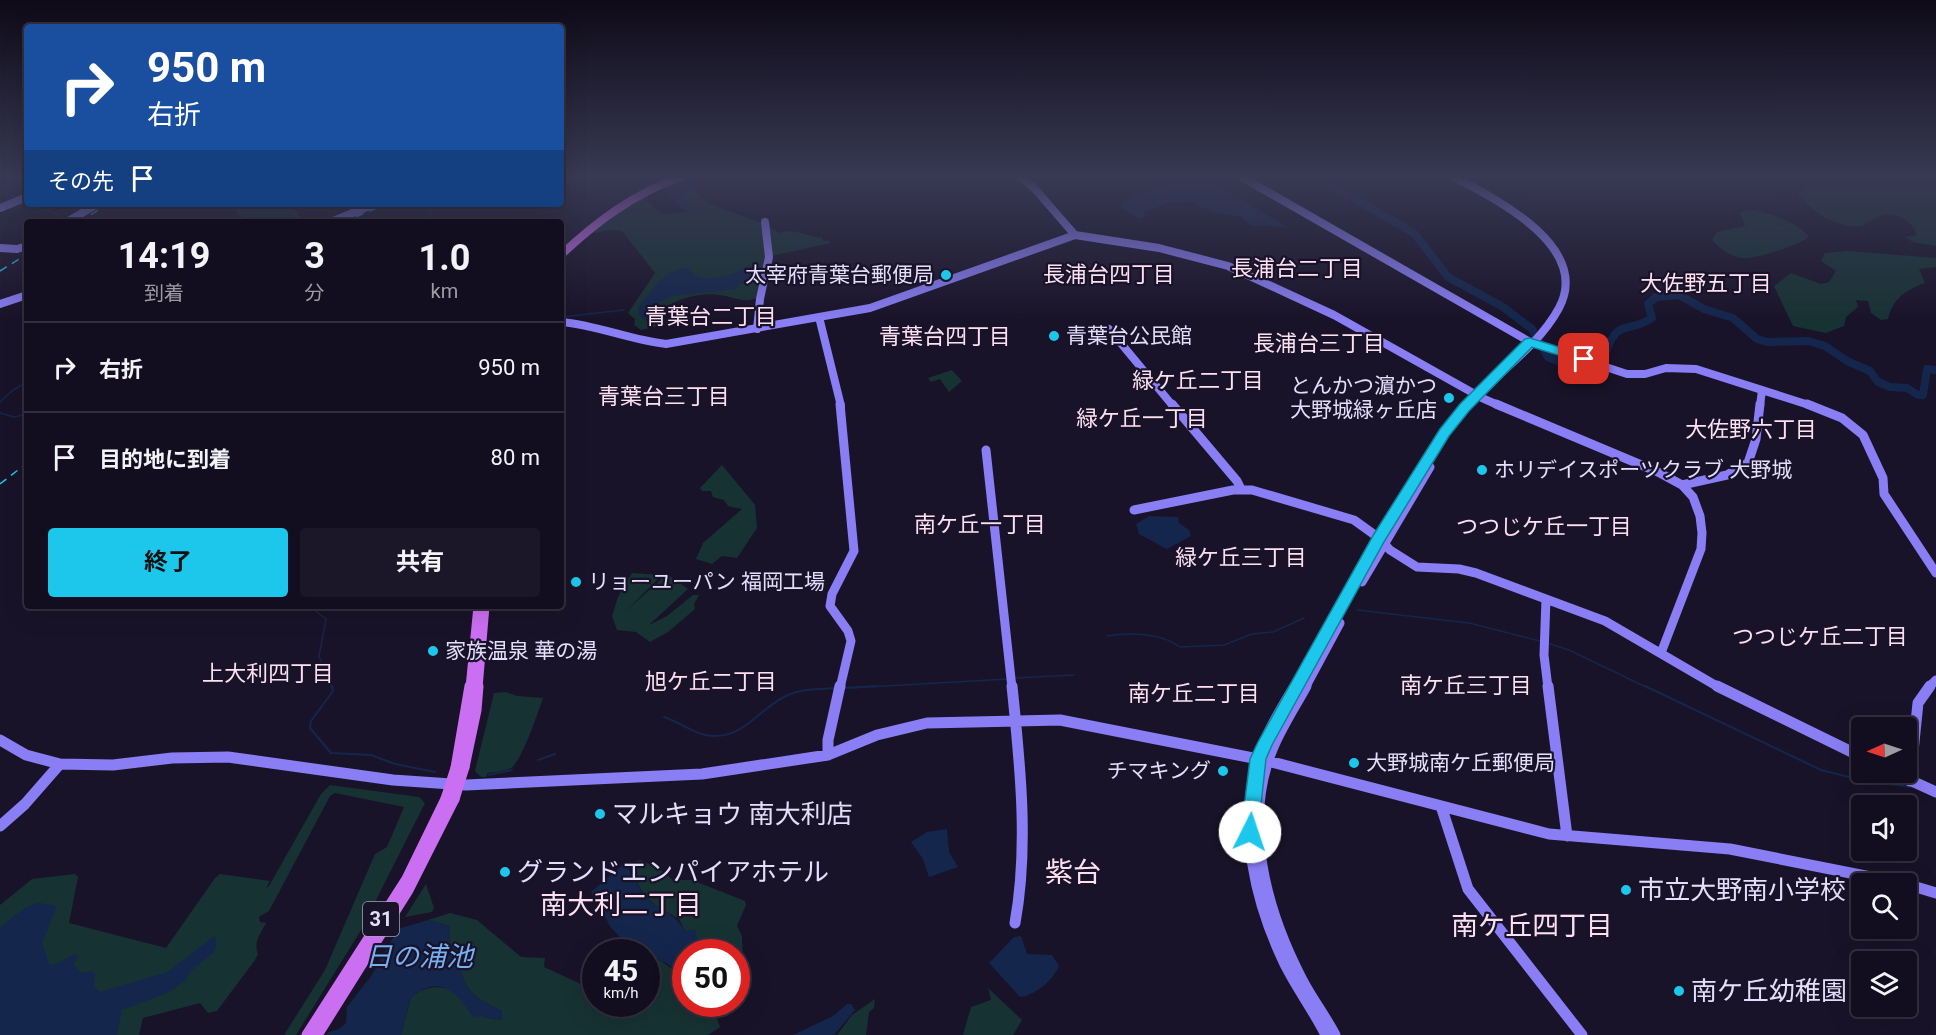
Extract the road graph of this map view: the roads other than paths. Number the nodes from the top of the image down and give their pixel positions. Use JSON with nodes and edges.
{"nodes":[{"id":1,"x":587,"y":224,"type":"edge"},
{"id":2,"x":594,"y":224,"type":"edge"},
{"id":3,"x":765,"y":224,"type":"edge"},
{"id":4,"x":1066,"y":224,"type":"edge"},
{"id":5,"x":1325,"y":224,"type":"edge"},
{"id":6,"x":1531,"y":224,"type":"edge"},
{"id":7,"x":1536,"y":224,"type":"edge"},
{"id":8,"x":1075,"y":235,"type":"junction"},
{"id":9,"x":24,"y":247,"type":"edge"},
{"id":10,"x":564,"y":247,"type":"edge"},
{"id":11,"x":0,"y":248,"type":"edge"},
{"id":12,"x":564,"y":252,"type":"edge"},
{"id":13,"x":24,"y":296,"type":"edge"},
{"id":14,"x":0,"y":304,"type":"edge"},
{"id":15,"x":819,"y":317,"type":"junction"},
{"id":16,"x":564,"y":322,"type":"edge"},
{"id":17,"x":757,"y":329,"type":"junction"},
{"id":18,"x":1109,"y":329,"type":"dead end"},
{"id":19,"x":1533,"y":343,"type":"junction"},
{"id":20,"x":1762,"y":390,"type":"junction"},
{"id":21,"x":1480,"y":396,"type":"junction"},
{"id":22,"x":986,"y":450,"type":"dead end"},
{"id":23,"x":1682,"y":485,"type":"junction"},
{"id":24,"x":1241,"y":489,"type":"junction"},
{"id":25,"x":1134,"y":510,"type":"dead end"},
{"id":26,"x":1381,"y":541,"type":"junction"},
{"id":27,"x":1936,"y":573,"type":"edge"},
{"id":28,"x":1546,"y":599,"type":"junction"},
{"id":29,"x":478,"y":609,"type":"edge"},
{"id":30,"x":485,"y":609,"type":"edge"},
{"id":31,"x":1662,"y":653,"type":"junction"},
{"id":32,"x":1936,"y":680,"type":"edge"},
{"id":33,"x":1017,"y":719,"type":"junction"},
{"id":34,"x":1917,"y":722,"type":"edge"},
{"id":35,"x":0,"y":740,"type":"edge"},
{"id":36,"x":1851,"y":752,"type":"edge"},
{"id":37,"x":828,"y":755,"type":"junction"},
{"id":38,"x":1263,"y":760,"type":"junction"},
{"id":39,"x":60,"y":764,"type":"junction"},
{"id":40,"x":460,"y":768,"type":"junction"},
{"id":41,"x":1915,"y":783,"type":"edge"},
{"id":42,"x":1936,"y":792,"type":"edge"},
{"id":43,"x":450,"y":799,"type":"junction"},
{"id":44,"x":1441,"y":806,"type":"junction"},
{"id":45,"x":0,"y":826,"type":"edge"},
{"id":46,"x":1567,"y":836,"type":"junction"},
{"id":47,"x":1851,"y":873,"type":"edge"},
{"id":48,"x":1917,"y":887,"type":"edge"},
{"id":49,"x":1936,"y":893,"type":"edge"},
{"id":50,"x":1015,"y":923,"type":"dead end"},
{"id":51,"x":307,"y":1035,"type":"edge"},
{"id":52,"x":317,"y":1035,"type":"edge"},
{"id":53,"x":1326,"y":1035,"type":"edge"},
{"id":54,"x":1335,"y":1035,"type":"edge"},
{"id":55,"x":1582,"y":1035,"type":"edge"}],
"edges":[{"from":1,"to":10,"type":"main road"},
{"from":2,"to":12,"type":"main road"},
{"from":3,"to":17,"type":"street"},
{"from":4,"to":8,"type":"street"},
{"from":5,"to":19,"type":"street"},
{"from":6,"to":19,"type":"street"},
{"from":7,"to":19,"type":"street"},
{"from":8,"to":15,"type":"street"},
{"from":8,"to":21,"type":"street"},
{"from":9,"to":11,"type":"street"},
{"from":13,"to":14,"type":"street"},
{"from":15,"to":17,"type":"street"},
{"from":15,"to":37,"type":"street"},
{"from":16,"to":17,"type":"street"},
{"from":18,"to":24,"type":"street"},
{"from":19,"to":20,"type":"street"},
{"from":19,"to":21,"type":"street"},
{"from":20,"to":23,"type":"street"},
{"from":20,"to":27,"type":"street"},
{"from":21,"to":23,"type":"street"},
{"from":21,"to":26,"type":"street"},
{"from":22,"to":33,"type":"street"},
{"from":23,"to":31,"type":"street"},
{"from":24,"to":25,"type":"street"},
{"from":24,"to":26,"type":"street"},
{"from":26,"to":28,"type":"street"},
{"from":26,"to":38,"type":"street"},
{"from":28,"to":31,"type":"street"},
{"from":28,"to":46,"type":"street"},
{"from":29,"to":40,"type":"main road","number":"31"},
{"from":30,"to":40,"type":"main road","number":"31"},
{"from":31,"to":36,"type":"street"},
{"from":32,"to":34,"type":"street"},
{"from":33,"to":37,"type":"street"},
{"from":33,"to":38,"type":"street"},
{"from":33,"to":50,"type":"street"},
{"from":35,"to":39,"type":"street"},
{"from":37,"to":39,"type":"street"},
{"from":38,"to":44,"type":"street"},
{"from":38,"to":53,"type":"street"},
{"from":38,"to":54,"type":"street"},
{"from":39,"to":45,"type":"street"},
{"from":40,"to":43,"type":"main road","number":"31","bridge":true},
{"from":41,"to":42,"type":"street"},
{"from":43,"to":51,"type":"main road","number":"31"},
{"from":43,"to":52,"type":"main road","number":"31"},
{"from":44,"to":46,"type":"street"},
{"from":44,"to":55,"type":"street"},
{"from":46,"to":47,"type":"street"},
{"from":48,"to":49,"type":"street"}]}
